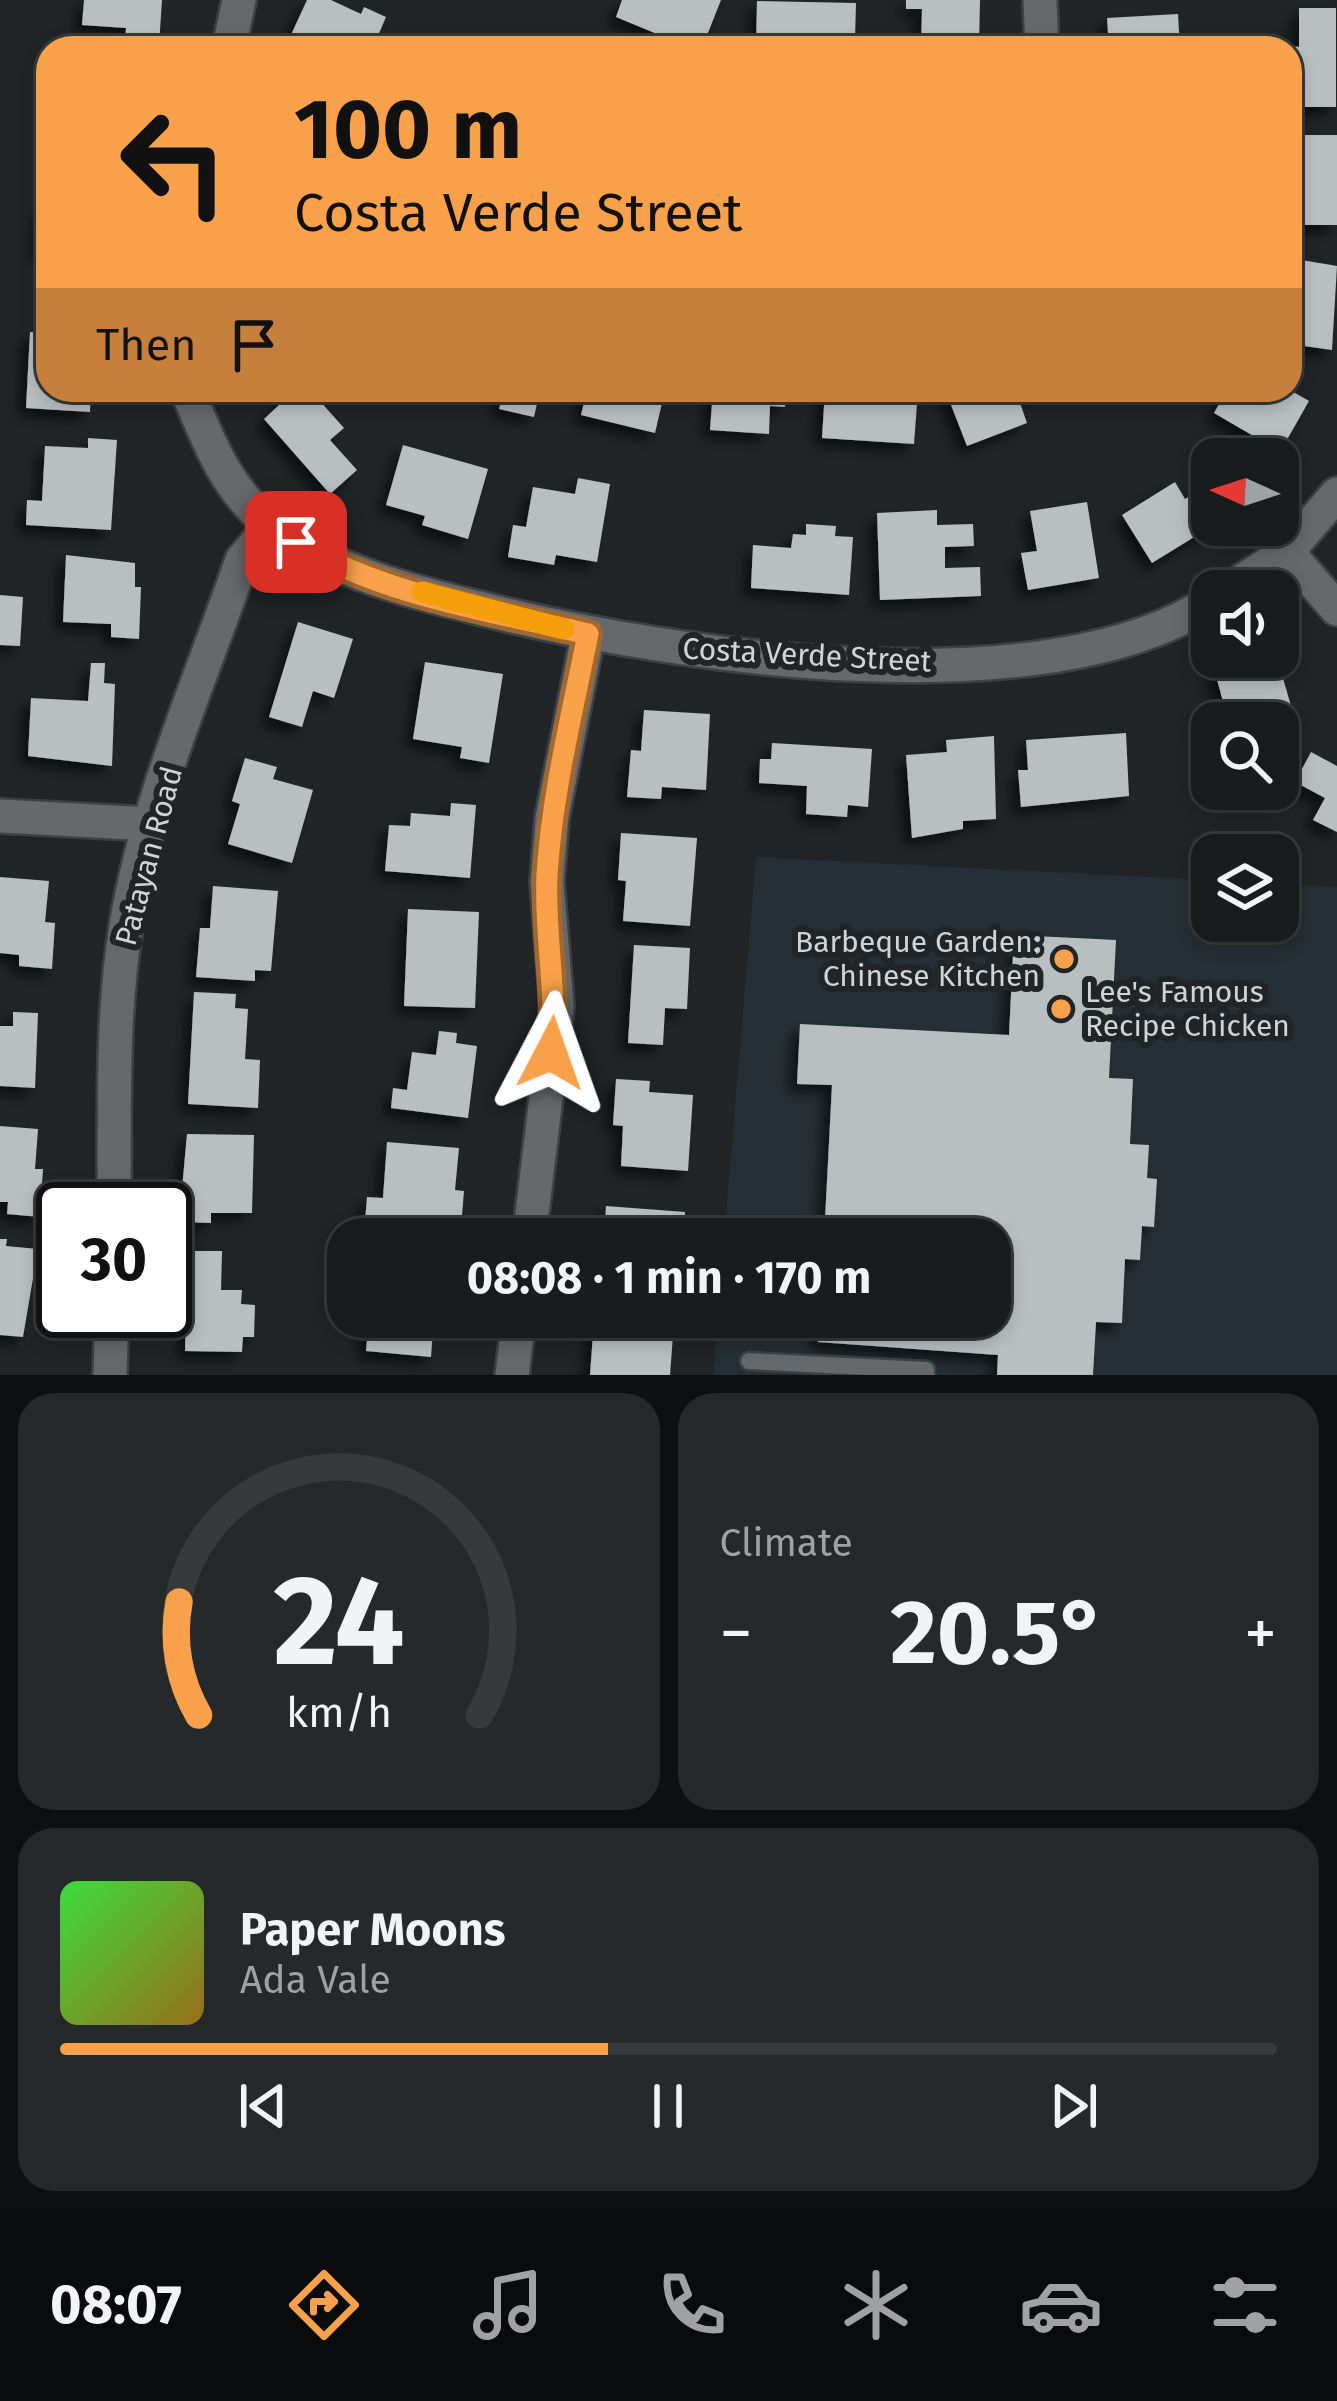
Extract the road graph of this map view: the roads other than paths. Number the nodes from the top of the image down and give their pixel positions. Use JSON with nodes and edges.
{"nodes":[{"id":1,"x":238,"y":0,"type":"edge"},
{"id":2,"x":1040,"y":0,"type":"edge"},
{"id":3,"x":232,"y":36,"type":"edge"},
{"id":4,"x":1042,"y":36,"type":"edge"},
{"id":5,"x":192,"y":402,"type":"edge"},
{"id":6,"x":1337,"y":494,"type":"edge"},
{"id":7,"x":271,"y":525,"type":"junction"},
{"id":8,"x":1287,"y":552,"type":"junction"},
{"id":9,"x":1259,"y":570,"type":"edge"},
{"id":10,"x":1337,"y":609,"type":"edge"},
{"id":11,"x":1191,"y":610,"type":"edge"},
{"id":12,"x":588,"y":634,"type":"junction"},
{"id":13,"x":0,"y":816,"type":"edge"},
{"id":14,"x":152,"y":824,"type":"junction"},
{"id":15,"x":114,"y":1182,"type":"edge"},
{"id":16,"x":532,"y":1218,"type":"edge"},
{"id":17,"x":111,"y":1338,"type":"edge"},
{"id":18,"x":516,"y":1338,"type":"edge"},
{"id":19,"x":749,"y":1360,"type":"dead end"},
{"id":20,"x":110,"y":1375,"type":"edge"},
{"id":21,"x":512,"y":1375,"type":"edge"},
{"id":22,"x":926,"y":1375,"type":"edge"}],
"edges":[{"from":1,"to":3,"type":"street"},
{"from":2,"to":4,"type":"street"},
{"from":5,"to":7,"type":"street","name":"Costa Verde Street"},
{"from":6,"to":8,"type":"street"},
{"from":7,"to":12,"type":"street","name":"Costa Verde Street"},
{"from":7,"to":14,"type":"street","name":"Patayan Road"},
{"from":8,"to":9,"type":"street"},
{"from":8,"to":10,"type":"street"},
{"from":11,"to":12,"type":"street","name":"Costa Verde Street"},
{"from":12,"to":16,"type":"street"},
{"from":13,"to":14,"type":"street"},
{"from":14,"to":15,"type":"street","name":"Patayan Road"},
{"from":17,"to":20,"type":"street"},
{"from":18,"to":21,"type":"street"},
{"from":19,"to":22,"type":"lane"}]}
